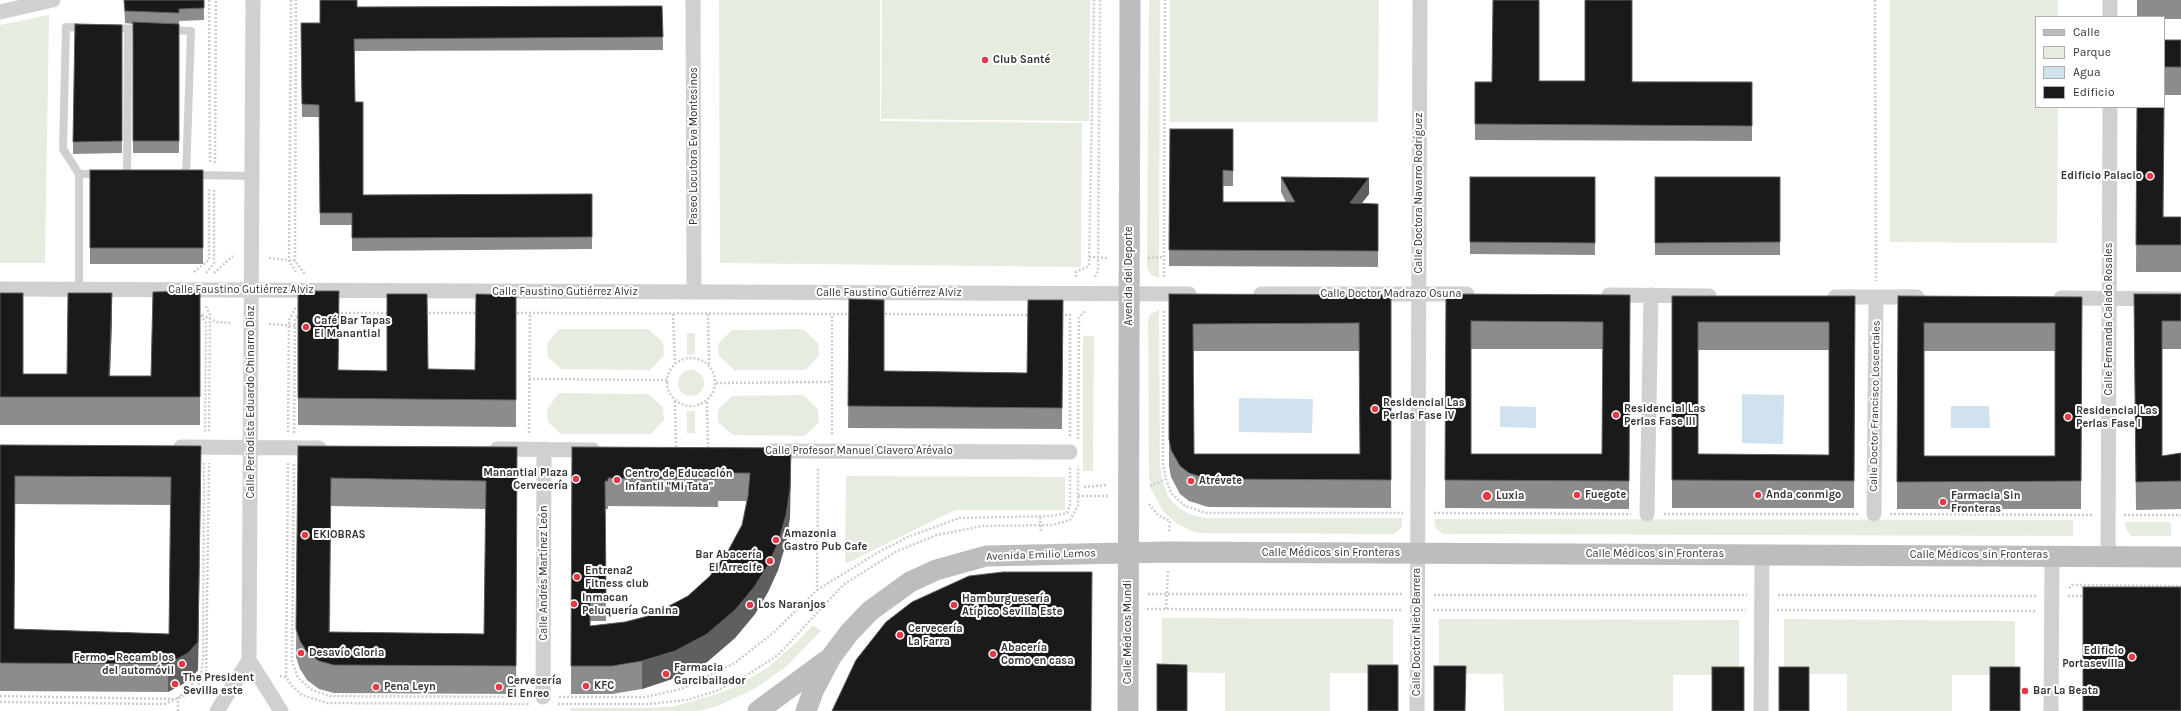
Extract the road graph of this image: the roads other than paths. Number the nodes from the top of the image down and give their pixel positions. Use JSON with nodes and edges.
{"nodes":[{"id":1,"x":53,"y":0,"type":"edge"},
{"id":2,"x":254,"y":0,"type":"edge"},
{"id":3,"x":693,"y":0,"type":"edge"},
{"id":4,"x":1130,"y":0,"type":"edge"},
{"id":5,"x":1420,"y":0,"type":"edge"},
{"id":6,"x":2110,"y":0,"type":"edge"},
{"id":7,"x":0,"y":12,"type":"edge"},
{"id":8,"x":2110,"y":16,"type":"edge"},
{"id":9,"x":128,"y":29,"type":"junction"},
{"id":10,"x":2110,"y":108,"type":"edge"},
{"id":11,"x":79,"y":174,"type":"junction"},
{"id":12,"x":253,"y":176,"type":"junction"},
{"id":13,"x":0,"y":289,"type":"edge"},
{"id":14,"x":79,"y":289,"type":"junction"},
{"id":15,"x":252,"y":290,"type":"junction"},
{"id":16,"x":694,"y":292,"type":"junction"},
{"id":17,"x":1203,"y":294,"type":"edge"},
{"id":18,"x":1243,"y":294,"type":"edge"},
{"id":19,"x":1419,"y":294,"type":"junction"},
{"id":20,"x":1481,"y":294,"type":"edge"},
{"id":21,"x":1129,"y":295,"type":"junction"},
{"id":22,"x":1597,"y":295,"type":"edge"},
{"id":23,"x":1651,"y":296,"type":"junction"},
{"id":24,"x":1721,"y":296,"type":"edge"},
{"id":25,"x":1822,"y":297,"type":"edge"},
{"id":26,"x":1876,"y":297,"type":"junction"},
{"id":27,"x":1932,"y":298,"type":"edge"},
{"id":28,"x":2044,"y":298,"type":"edge"},
{"id":29,"x":2109,"y":299,"type":"junction"},
{"id":30,"x":2181,"y":299,"type":"edge"},
{"id":31,"x":165,"y":447,"type":"edge"},
{"id":32,"x":250,"y":448,"type":"junction"},
{"id":33,"x":333,"y":448,"type":"edge"},
{"id":34,"x":482,"y":449,"type":"edge"},
{"id":35,"x":544,"y":449,"type":"junction"},
{"id":36,"x":607,"y":450,"type":"edge"},
{"id":37,"x":755,"y":450,"type":"edge"},
{"id":38,"x":1076,"y":452,"type":"road end"},
{"id":39,"x":1647,"y":514,"type":"road end"},
{"id":40,"x":1874,"y":514,"type":"road end"},
{"id":41,"x":1129,"y":552,"type":"junction"},
{"id":42,"x":1417,"y":553,"type":"junction"},
{"id":43,"x":1762,"y":554,"type":"junction"},
{"id":44,"x":2052,"y":555,"type":"junction"},
{"id":45,"x":2108,"y":556,"type":"junction"},
{"id":46,"x":2181,"y":557,"type":"edge"},
{"id":47,"x":831,"y":657,"type":"junction"},
{"id":48,"x":249,"y":660,"type":"junction"},
{"id":49,"x":542,"y":701,"type":"road end"},
{"id":50,"x":216,"y":711,"type":"edge"},
{"id":51,"x":280,"y":711,"type":"edge"},
{"id":52,"x":758,"y":711,"type":"edge"},
{"id":53,"x":806,"y":711,"type":"edge"},
{"id":54,"x":1128,"y":711,"type":"edge"},
{"id":55,"x":1417,"y":711,"type":"edge"},
{"id":56,"x":1761,"y":711,"type":"edge"},
{"id":57,"x":2052,"y":711,"type":"edge"}],
"edges":[{"from":1,"to":7,"type":"street"},
{"from":2,"to":12,"type":"street","name":"Calle Periodista Eduardo Chinarro Diaz"},
{"from":3,"to":16,"type":"street","name":"Paseo Locutora Eva Montesinos"},
{"from":4,"to":21,"type":"street","name":"Avenida del Deporte"},
{"from":5,"to":19,"type":"street","name":"Calle Doctora Navarro Rodríguez"},
{"from":6,"to":8,"type":"street"},
{"from":9,"to":11,"type":"lane"},
{"from":9,"to":11,"type":"lane"},
{"from":9,"to":12,"type":"lane"},
{"from":10,"to":29,"type":"street","name":"Calle Fernanda Calado Rosales"},
{"from":11,"to":14,"type":"lane"},
{"from":12,"to":15,"type":"street","name":"Calle Periodista Eduardo Chinarro Diaz"},
{"from":13,"to":14,"type":"street","name":"Calle Faustino Gutiérrez Alviz"},
{"from":14,"to":15,"type":"street","name":"Calle Faustino Gutiérrez Alviz"},
{"from":15,"to":16,"type":"street","name":"Calle Faustino Gutiérrez Alviz"},
{"from":15,"to":32,"type":"street","name":"Calle Periodista Eduardo Chinarro Diaz"},
{"from":16,"to":21,"type":"street","name":"Calle Faustino Gutiérrez Alviz"},
{"from":17,"to":21,"type":"street"},
{"from":18,"to":19,"type":"street","name":"Calle Doctor Madrazo Osuna"},
{"from":19,"to":20,"type":"street","name":"Calle Doctor Madrazo Osuna"},
{"from":19,"to":42,"type":"street","name":"Calle Doctora Navarro Rodríguez"},
{"from":21,"to":41,"type":"street","name":"Avenida del Deporte"},
{"from":22,"to":23,"type":"street"},
{"from":23,"to":24,"type":"street"},
{"from":23,"to":39,"type":"street"},
{"from":25,"to":26,"type":"street"},
{"from":26,"to":27,"type":"street"},
{"from":26,"to":40,"type":"street","name":"Calle Doctor Francisco Loscertales"},
{"from":28,"to":29,"type":"street"},
{"from":29,"to":30,"type":"street"},
{"from":29,"to":45,"type":"street","name":"Calle Fernanda Calado Rosales"},
{"from":31,"to":32,"type":"street"},
{"from":32,"to":33,"type":"street"},
{"from":32,"to":48,"type":"street","name":"Calle Periodista Eduardo Chinarro Diaz"},
{"from":34,"to":35,"type":"street"},
{"from":35,"to":36,"type":"street"},
{"from":35,"to":49,"type":"street","name":"Calle Andrés Martínez León"},
{"from":37,"to":38,"type":"street","name":"Calle Profesor Manuel Clavero Arévalo"},
{"from":41,"to":42,"type":"street","name":"Calle Médicos sin Fronteras"},
{"from":41,"to":47,"type":"street","name":"Avenida Emilio Lemos"},
{"from":41,"to":54,"type":"street","name":"Calle Médicos Mundi"},
{"from":42,"to":43,"type":"street","name":"Calle Médicos sin Fronteras"},
{"from":42,"to":55,"type":"street","name":"Calle Doctor Nieto Barrera"},
{"from":43,"to":44,"type":"street","name":"Calle Médicos sin Fronteras"},
{"from":43,"to":56,"type":"street"},
{"from":44,"to":45,"type":"street","name":"Calle Médicos sin Fronteras"},
{"from":44,"to":57,"type":"street"},
{"from":45,"to":46,"type":"street","name":"Calle Médicos sin Fronteras"},
{"from":47,"to":52,"type":"street"},
{"from":47,"to":53,"type":"street","name":"Avenida Emilio Lemos"},
{"from":48,"to":50,"type":"street"},
{"from":48,"to":51,"type":"street"}]}
